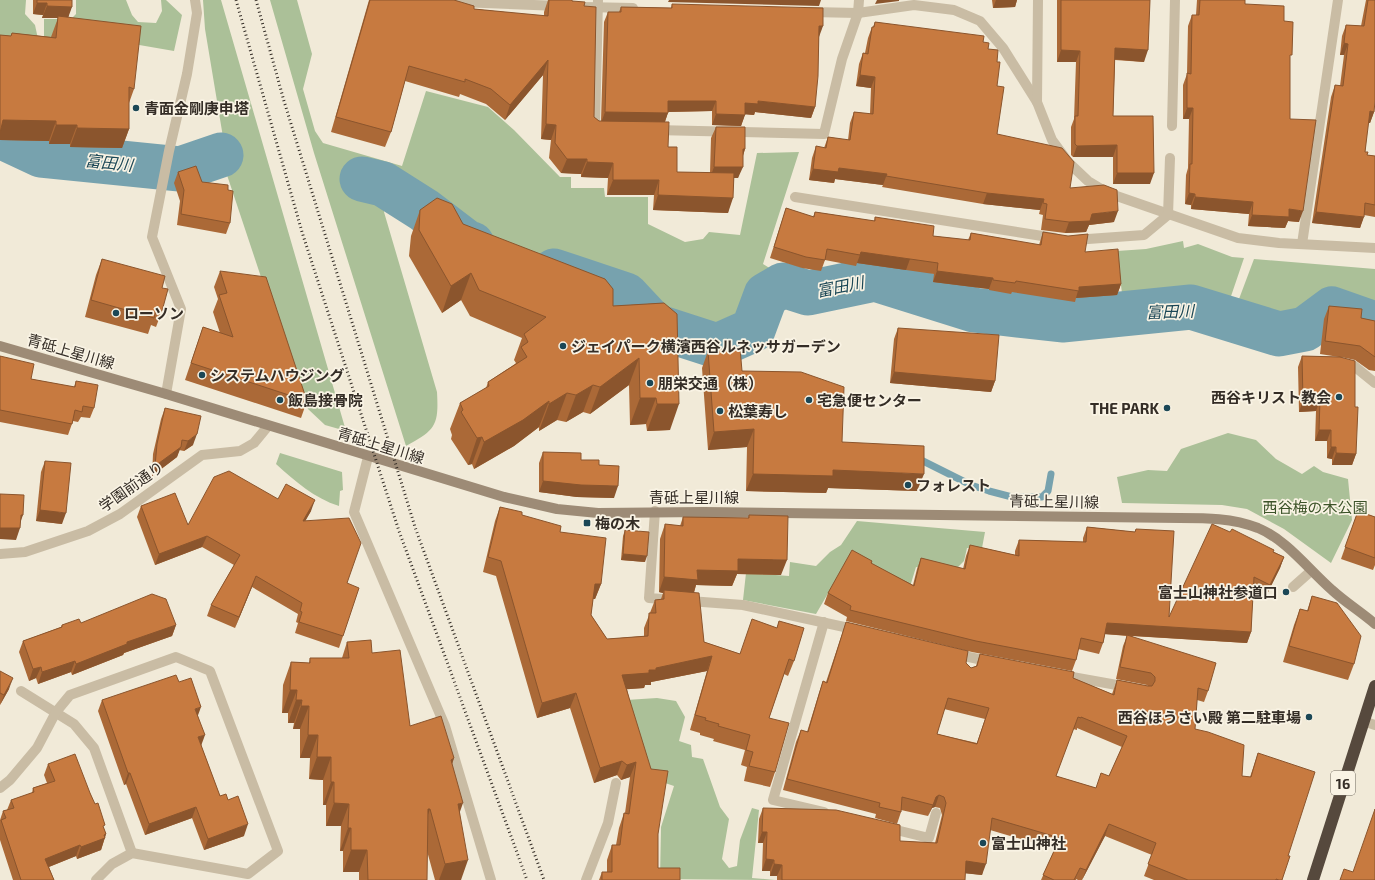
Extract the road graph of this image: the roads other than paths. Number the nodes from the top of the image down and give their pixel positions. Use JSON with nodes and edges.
{"nodes":[{"id":1,"x":195,"y":0,"type":"edge"},
{"id":2,"x":858,"y":0,"type":"edge"},
{"id":3,"x":1038,"y":0,"type":"edge"},
{"id":4,"x":1175,"y":0,"type":"edge"},
{"id":5,"x":1338,"y":0,"type":"edge"},
{"id":6,"x":459,"y":2,"type":"edge"},
{"id":7,"x":598,"y":4,"type":"edge"},
{"id":8,"x":944,"y":4,"type":"edge"},
{"id":9,"x":645,"y":8,"type":"edge"},
{"id":10,"x":803,"y":12,"type":"edge"},
{"id":11,"x":858,"y":13,"type":"junction"},
{"id":12,"x":1038,"y":102,"type":"junction"},
{"id":13,"x":1172,"y":126,"type":"dead end"},
{"id":14,"x":602,"y":129,"type":"edge"},
{"id":15,"x":641,"y":130,"type":"edge"},
{"id":16,"x":1170,"y":158,"type":"dead end"},
{"id":17,"x":795,"y":197,"type":"dead end"},
{"id":18,"x":1168,"y":215,"type":"junction"},
{"id":19,"x":1302,"y":244,"type":"junction"},
{"id":20,"x":1375,"y":248,"type":"edge"},
{"id":21,"x":0,"y":346,"type":"edge"},
{"id":22,"x":1330,"y":362,"type":"edge"},
{"id":23,"x":1375,"y":383,"type":"edge"},
{"id":24,"x":166,"y":394,"type":"junction"},
{"id":25,"x":268,"y":426,"type":"junction"},
{"id":26,"x":368,"y":457,"type":"junction"},
{"id":27,"x":655,"y":512,"type":"junction"},
{"id":28,"x":0,"y":554,"type":"edge"},
{"id":29,"x":1311,"y":571,"type":"junction"},
{"id":30,"x":1293,"y":587,"type":"dead end"},
{"id":31,"x":824,"y":622,"type":"junction"},
{"id":32,"x":1375,"y":624,"type":"edge"},
{"id":33,"x":870,"y":633,"type":"edge"},
{"id":34,"x":948,"y":653,"type":"edge"},
{"id":35,"x":1001,"y":664,"type":"edge"},
{"id":36,"x":1054,"y":674,"type":"edge"},
{"id":37,"x":1375,"y":686,"type":"edge"},
{"id":38,"x":1138,"y":689,"type":"edge"},
{"id":39,"x":21,"y":691,"type":"dead end"},
{"id":40,"x":56,"y":712,"type":"junction"},
{"id":41,"x":1363,"y":721,"type":"junction"},
{"id":42,"x":1375,"y":725,"type":"edge"},
{"id":43,"x":616,"y":783,"type":"dead end"},
{"id":44,"x":0,"y":788,"type":"edge"},
{"id":45,"x":936,"y":813,"type":"edge"},
{"id":46,"x":834,"y":814,"type":"edge"},
{"id":47,"x":877,"y":826,"type":"edge"},
{"id":48,"x":132,"y":853,"type":"junction"},
{"id":49,"x":96,"y":880,"type":"edge"},
{"id":50,"x":491,"y":880,"type":"edge"},
{"id":51,"x":586,"y":880,"type":"edge"},
{"id":52,"x":1313,"y":880,"type":"edge"}],
"edges":[{"from":1,"to":24,"type":"street"},
{"from":2,"to":11,"type":"street"},
{"from":3,"to":12,"type":"street"},
{"from":4,"to":13,"type":"street"},
{"from":5,"to":19,"type":"street"},
{"from":6,"to":7,"type":"street"},
{"from":7,"to":9,"type":"street"},
{"from":7,"to":14,"type":"street"},
{"from":8,"to":11,"type":"street"},
{"from":8,"to":12,"type":"street"},
{"from":10,"to":11,"type":"street"},
{"from":11,"to":15,"type":"street"},
{"from":12,"to":18,"type":"street"},
{"from":16,"to":18,"type":"street"},
{"from":17,"to":18,"type":"street"},
{"from":18,"to":19,"type":"street"},
{"from":19,"to":20,"type":"street"},
{"from":21,"to":24,"type":"main road","name":"青砥上星川線"},
{"from":22,"to":23,"type":"street"},
{"from":24,"to":25,"type":"main road","name":"青砥上星川線"},
{"from":25,"to":26,"type":"main road","name":"青砥上星川線"},
{"from":25,"to":28,"type":"street","name":"学園前通り"},
{"from":26,"to":27,"type":"main road","name":"青砥上星川線"},
{"from":26,"to":50,"type":"street"},
{"from":27,"to":29,"type":"main road","name":"青砥上星川線"},
{"from":27,"to":31,"type":"street"},
{"from":29,"to":30,"type":"street"},
{"from":29,"to":32,"type":"main road","name":"青砥上星川線"},
{"from":31,"to":33,"type":"street"},
{"from":31,"to":46,"type":"street"},
{"from":34,"to":35,"type":"street"},
{"from":36,"to":38,"type":"street"},
{"from":37,"to":41,"type":"highway","number":"16"},
{"from":39,"to":40,"type":"street"},
{"from":40,"to":44,"type":"street"},
{"from":40,"to":48,"type":"street"},
{"from":40,"to":48,"type":"street"},
{"from":41,"to":42,"type":"street"},
{"from":41,"to":52,"type":"highway","number":"16"},
{"from":43,"to":51,"type":"street"},
{"from":45,"to":47,"type":"street"},
{"from":48,"to":49,"type":"street"}]}
